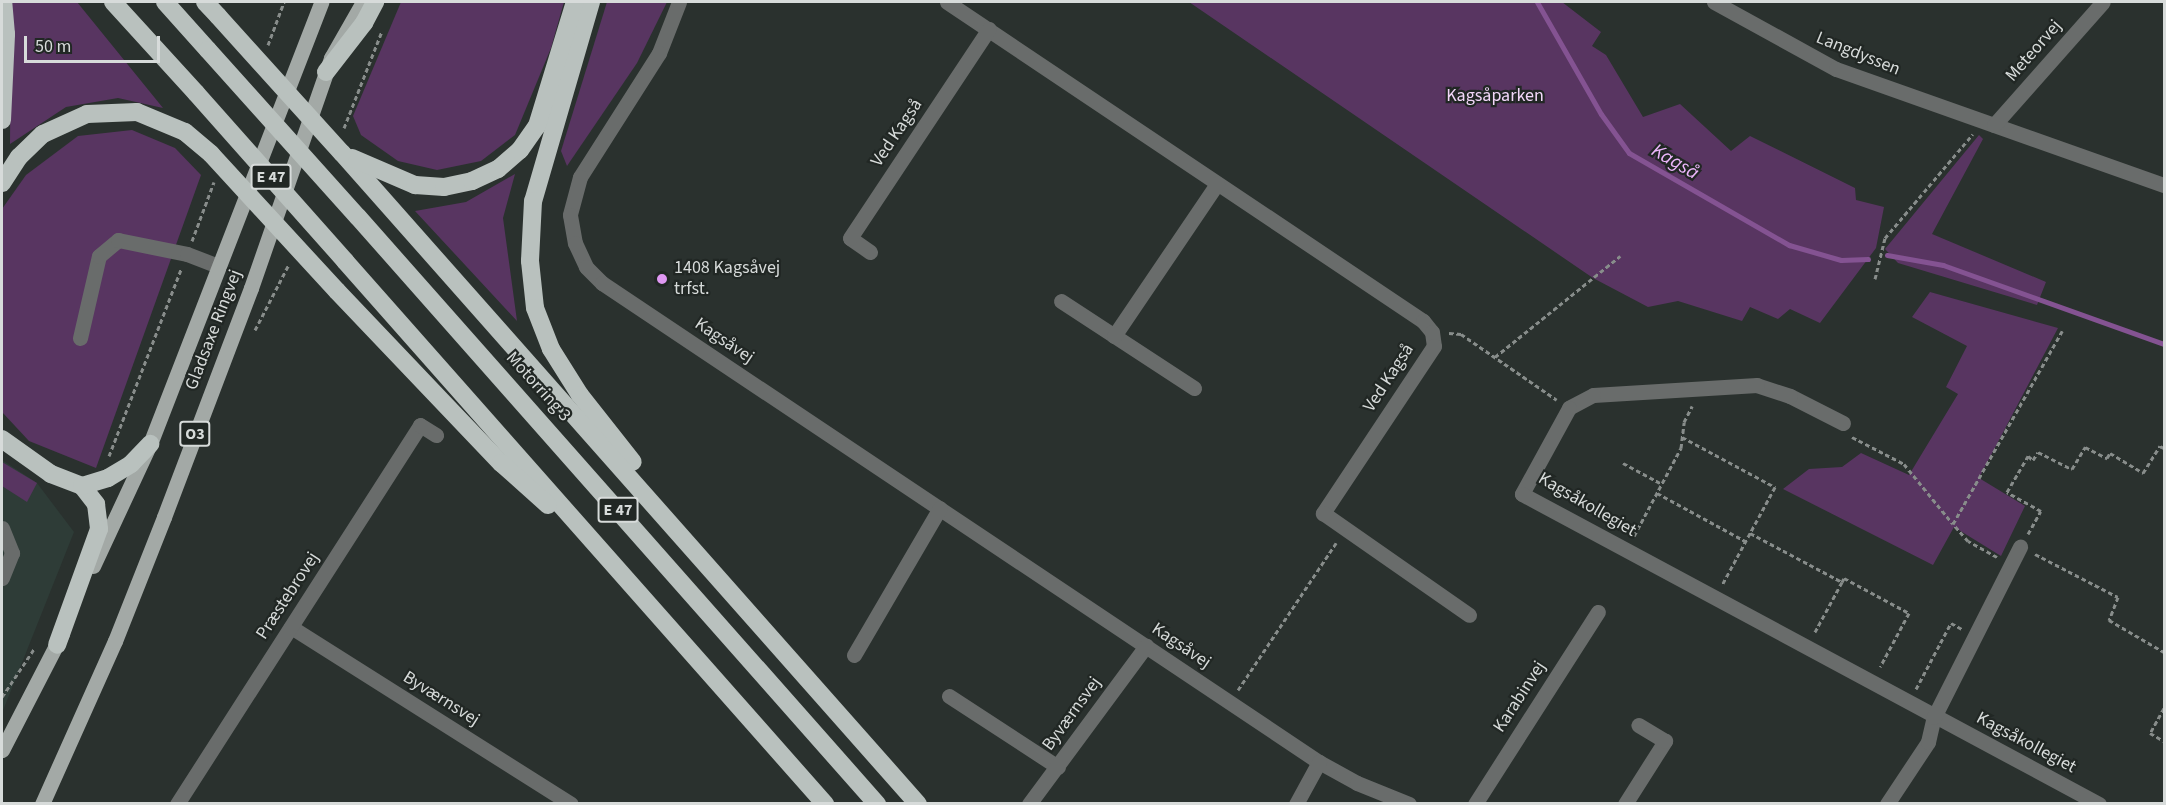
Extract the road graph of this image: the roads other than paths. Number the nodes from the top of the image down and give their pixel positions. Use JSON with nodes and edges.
{"nodes":[{"id":1,"x":3,"y":2,"type":"edge"},
{"id":2,"x":113,"y":2,"type":"edge"},
{"id":3,"x":165,"y":2,"type":"edge"},
{"id":4,"x":205,"y":2,"type":"edge"},
{"id":5,"x":321,"y":2,"type":"edge"},
{"id":6,"x":363,"y":2,"type":"edge"},
{"id":7,"x":375,"y":2,"type":"edge"},
{"id":8,"x":575,"y":2,"type":"edge"},
{"id":9,"x":591,"y":2,"type":"edge"},
{"id":10,"x":679,"y":2,"type":"edge"},
{"id":11,"x":947,"y":2,"type":"edge"},
{"id":12,"x":1714,"y":2,"type":"edge"},
{"id":13,"x":2103,"y":2,"type":"edge"},
{"id":14,"x":989,"y":30,"type":"junction"},
{"id":15,"x":326,"y":72,"type":"junction"},
{"id":16,"x":2,"y":120,"type":"edge"},
{"id":17,"x":1994,"y":125,"type":"junction"},
{"id":18,"x":342,"y":153,"type":"junction"},
{"id":19,"x":2,"y":183,"type":"edge"},
{"id":20,"x":1217,"y":184,"type":"junction"},
{"id":21,"x":2164,"y":184,"type":"edge"},
{"id":22,"x":870,"y":252,"type":"dead end"},
{"id":23,"x":219,"y":266,"type":"junction"},
{"id":24,"x":1061,"y":301,"type":"dead end"},
{"id":25,"x":1114,"y":336,"type":"junction"},
{"id":26,"x":80,"y":338,"type":"dead end"},
{"id":27,"x":1194,"y":388,"type":"dead end"},
{"id":28,"x":1843,"y":423,"type":"road end"},
{"id":29,"x":436,"y":435,"type":"dead end"},
{"id":30,"x":2,"y":439,"type":"edge"},
{"id":31,"x":150,"y":444,"type":"junction"},
{"id":32,"x":82,"y":486,"type":"junction"},
{"id":33,"x":939,"y":508,"type":"junction"},
{"id":34,"x":2,"y":528,"type":"edge"},
{"id":35,"x":2020,"y":547,"type":"road end"},
{"id":36,"x":607,"y":556,"type":"junction"},
{"id":37,"x":717,"y":574,"type":"junction"},
{"id":38,"x":2,"y":578,"type":"edge"},
{"id":39,"x":1598,"y":612,"type":"dead end"},
{"id":40,"x":1469,"y":615,"type":"dead end"},
{"id":41,"x":291,"y":627,"type":"junction"},
{"id":42,"x":57,"y":645,"type":"junction"},
{"id":43,"x":1146,"y":646,"type":"junction"},
{"id":44,"x":854,"y":655,"type":"dead end"},
{"id":45,"x":949,"y":696,"type":"dead end"},
{"id":46,"x":1934,"y":717,"type":"junction"},
{"id":47,"x":1638,"y":725,"type":"dead end"},
{"id":48,"x":2,"y":750,"type":"edge"},
{"id":49,"x":1319,"y":762,"type":"junction"},
{"id":50,"x":1058,"y":767,"type":"junction"},
{"id":51,"x":913,"y":798,"type":"edge"},
{"id":52,"x":42,"y":804,"type":"edge"},
{"id":53,"x":177,"y":804,"type":"edge"},
{"id":54,"x":571,"y":804,"type":"edge"},
{"id":55,"x":825,"y":804,"type":"edge"},
{"id":56,"x":878,"y":804,"type":"edge"},
{"id":57,"x":1029,"y":804,"type":"edge"},
{"id":58,"x":1296,"y":804,"type":"edge"},
{"id":59,"x":1408,"y":804,"type":"edge"},
{"id":60,"x":1475,"y":804,"type":"edge"},
{"id":61,"x":1625,"y":804,"type":"edge"},
{"id":62,"x":1887,"y":804,"type":"edge"},
{"id":63,"x":2099,"y":804,"type":"edge"}],
"edges":[{"from":1,"to":16,"type":"highway"},
{"from":2,"to":36,"type":"highway","number":"E 47","bridge":true},
{"from":3,"to":56,"type":"highway","name":"Motorring 3","number":"E 47","bridge":true},
{"from":4,"to":18,"type":"highway","bridge":true},
{"from":5,"to":23,"type":"main road","name":"Gladsaxe Ringvej","number":"O3"},
{"from":6,"to":15,"type":"main road","name":"Gladsaxe Ringvej","number":"O3"},
{"from":7,"to":15,"type":"highway"},
{"from":8,"to":18,"type":"highway"},
{"from":9,"to":37,"type":"highway"},
{"from":10,"to":33,"type":"street","name":"Kagsåvej"},
{"from":11,"to":14,"type":"street","name":"Ved Kagså"},
{"from":12,"to":17,"type":"street","name":"Langdyssen"},
{"from":13,"to":17,"type":"street","name":"Meteorvej"},
{"from":14,"to":20,"type":"street","name":"Ved Kagså"},
{"from":14,"to":22,"type":"street","name":"Ved Kagså"},
{"from":15,"to":52,"type":"main road","name":"Gladsaxe Ringvej","number":"O3"},
{"from":17,"to":21,"type":"street","name":"Langdyssen"},
{"from":18,"to":37,"type":"highway"},
{"from":19,"to":36,"type":"highway","bridge":true},
{"from":20,"to":25,"type":"street"},
{"from":20,"to":40,"type":"street","name":"Ved Kagså"},
{"from":23,"to":26,"type":"street"},
{"from":23,"to":31,"type":"main road","name":"Gladsaxe Ringvej","number":"O3"},
{"from":24,"to":25,"type":"street"},
{"from":25,"to":27,"type":"street"},
{"from":28,"to":46,"type":"street","name":"Kagsåkollegiet"},
{"from":29,"to":41,"type":"street","name":"Præstebrovej"},
{"from":30,"to":32,"type":"highway"},
{"from":31,"to":32,"type":"highway"},
{"from":31,"to":42,"type":"main road","name":"Gladsaxe Ringvej","number":"O3"},
{"from":32,"to":42,"type":"highway"},
{"from":33,"to":43,"type":"street","name":"Kagsåvej"},
{"from":33,"to":44,"type":"street"},
{"from":34,"to":38,"type":"street"},
{"from":35,"to":46,"type":"street"},
{"from":36,"to":55,"type":"highway","number":"E 47"},
{"from":37,"to":51,"type":"highway"},
{"from":39,"to":60,"type":"street","name":"Karabinvej"},
{"from":41,"to":53,"type":"street","name":"Præstebrovej"},
{"from":41,"to":54,"type":"street","name":"Byværnsvej"},
{"from":42,"to":48,"type":"main road","name":"Gladsaxe Ringvej","number":"O3"},
{"from":43,"to":49,"type":"street","name":"Kagsåvej"},
{"from":43,"to":50,"type":"street","name":"Byværnsvej"},
{"from":45,"to":50,"type":"street"},
{"from":46,"to":62,"type":"street"},
{"from":46,"to":63,"type":"street","name":"Kagsåkollegiet"},
{"from":47,"to":61,"type":"street"},
{"from":49,"to":58,"type":"street"},
{"from":49,"to":59,"type":"street","name":"Kagsåvej"},
{"from":50,"to":57,"type":"street","name":"Byværnsvej"}]}
